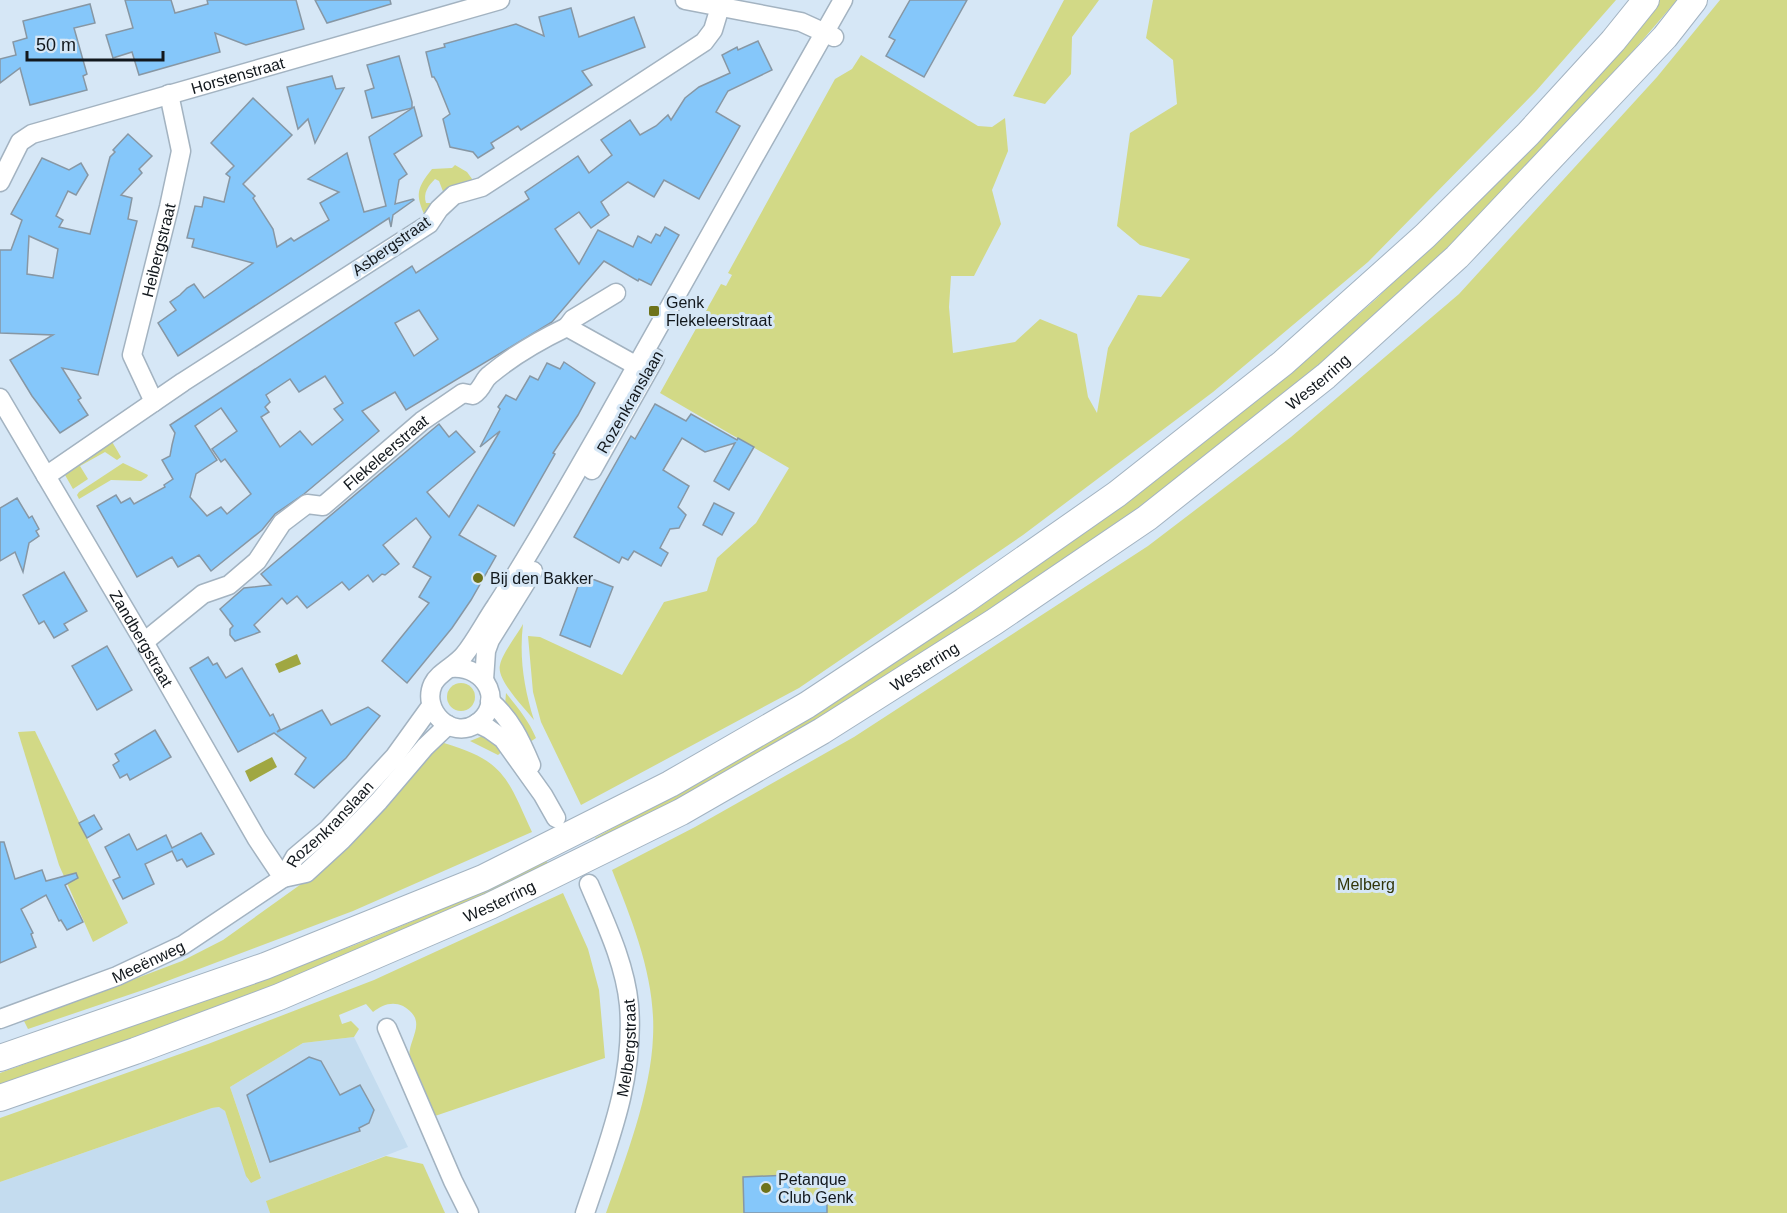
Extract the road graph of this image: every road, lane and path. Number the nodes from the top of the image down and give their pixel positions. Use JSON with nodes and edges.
{"nodes":[{"id":1,"x":501,"y":0,"type":"edge"},
{"id":2,"x":685,"y":0,"type":"edge"},
{"id":3,"x":843,"y":0,"type":"edge"},
{"id":4,"x":857,"y":0,"type":"edge"},
{"id":5,"x":1646,"y":0,"type":"edge"},
{"id":6,"x":1694,"y":0,"type":"edge"},
{"id":7,"x":720,"y":7,"type":"junction"},
{"id":8,"x":830,"y":35,"type":"junction"},
{"id":9,"x":169,"y":94,"type":"junction"},
{"id":10,"x":0,"y":182,"type":"edge"},
{"id":11,"x":616,"y":293,"type":"dead end"},
{"id":12,"x":567,"y":327,"type":"junction"},
{"id":13,"x":642,"y":369,"type":"junction"},
{"id":14,"x":0,"y":398,"type":"edge"},
{"id":15,"x":154,"y":402,"type":"junction"},
{"id":16,"x":46,"y":476,"type":"junction"},
{"id":17,"x":144,"y":642,"type":"junction"},
{"id":18,"x":451,"y":668,"type":"junction"},
{"id":19,"x":484,"y":680,"type":"junction"},
{"id":20,"x":490,"y":701,"type":"junction"},
{"id":21,"x":431,"y":706,"type":"junction"},
{"id":22,"x":477,"y":723,"type":"junction"},
{"id":23,"x":448,"y":725,"type":"junction"},
{"id":24,"x":543,"y":795,"type":"junction"},
{"id":25,"x":556,"y":818,"type":"dead end"},
{"id":26,"x":283,"y":878,"type":"junction"},
{"id":27,"x":589,"y":884,"type":"dead end"},
{"id":28,"x":0,"y":1019,"type":"edge"},
{"id":29,"x":387,"y":1028,"type":"dead end"},
{"id":30,"x":0,"y":1059,"type":"edge"},
{"id":31,"x":0,"y":1098,"type":"edge"},
{"id":32,"x":469,"y":1213,"type":"edge"},
{"id":33,"x":585,"y":1213,"type":"edge"}],
"edges":[{"from":1,"to":9,"type":"street","name":"Horstenstraat"},
{"from":2,"to":7,"type":"street"},
{"from":3,"to":8,"type":"street","name":"Rozenkranslaan"},
{"from":4,"to":8,"type":"street","name":"Rozenkranslaan"},
{"from":5,"to":30,"type":"highway","name":"Westerring"},
{"from":6,"to":31,"type":"highway","name":"Westerring"},
{"from":7,"to":8,"type":"street"},
{"from":7,"to":15,"type":"street","name":"Asbergstraat"},
{"from":8,"to":13,"type":"street","name":"Rozenkranslaan"},
{"from":9,"to":10,"type":"street","name":"Horstenstraat"},
{"from":9,"to":15,"type":"street","name":"Heibergstraat"},
{"from":11,"to":12,"type":"street"},
{"from":12,"to":13,"type":"street"},
{"from":12,"to":17,"type":"street","name":"Flekeleerstraat"},
{"from":13,"to":18,"type":"street","name":"Rozenkranslaan"},
{"from":13,"to":19,"type":"street","name":"Rozenkranslaan"},
{"from":14,"to":16,"type":"street","name":"Zandbergstraat"},
{"from":15,"to":16,"type":"street","name":"Asbergstraat"},
{"from":16,"to":17,"type":"street","name":"Zandbergstraat"},
{"from":17,"to":26,"type":"street","name":"Zandbergstraat"},
{"from":18,"to":19,"type":"street"},
{"from":18,"to":21,"type":"street","name":"Rozenkranslaan"},
{"from":19,"to":20,"type":"street","name":"Rozenkranslaan"},
{"from":20,"to":22,"type":"street"},
{"from":20,"to":24,"type":"street"},
{"from":21,"to":23,"type":"street"},
{"from":21,"to":26,"type":"street","name":"Rozenkranslaan"},
{"from":22,"to":23,"type":"street"},
{"from":22,"to":24,"type":"street"},
{"from":23,"to":26,"type":"street","name":"Rozenkranslaan"},
{"from":24,"to":25,"type":"street"},
{"from":26,"to":28,"type":"street","name":"Meeënweg"},
{"from":27,"to":33,"type":"street","name":"Melbergstraat"},
{"from":29,"to":32,"type":"street"}]}
